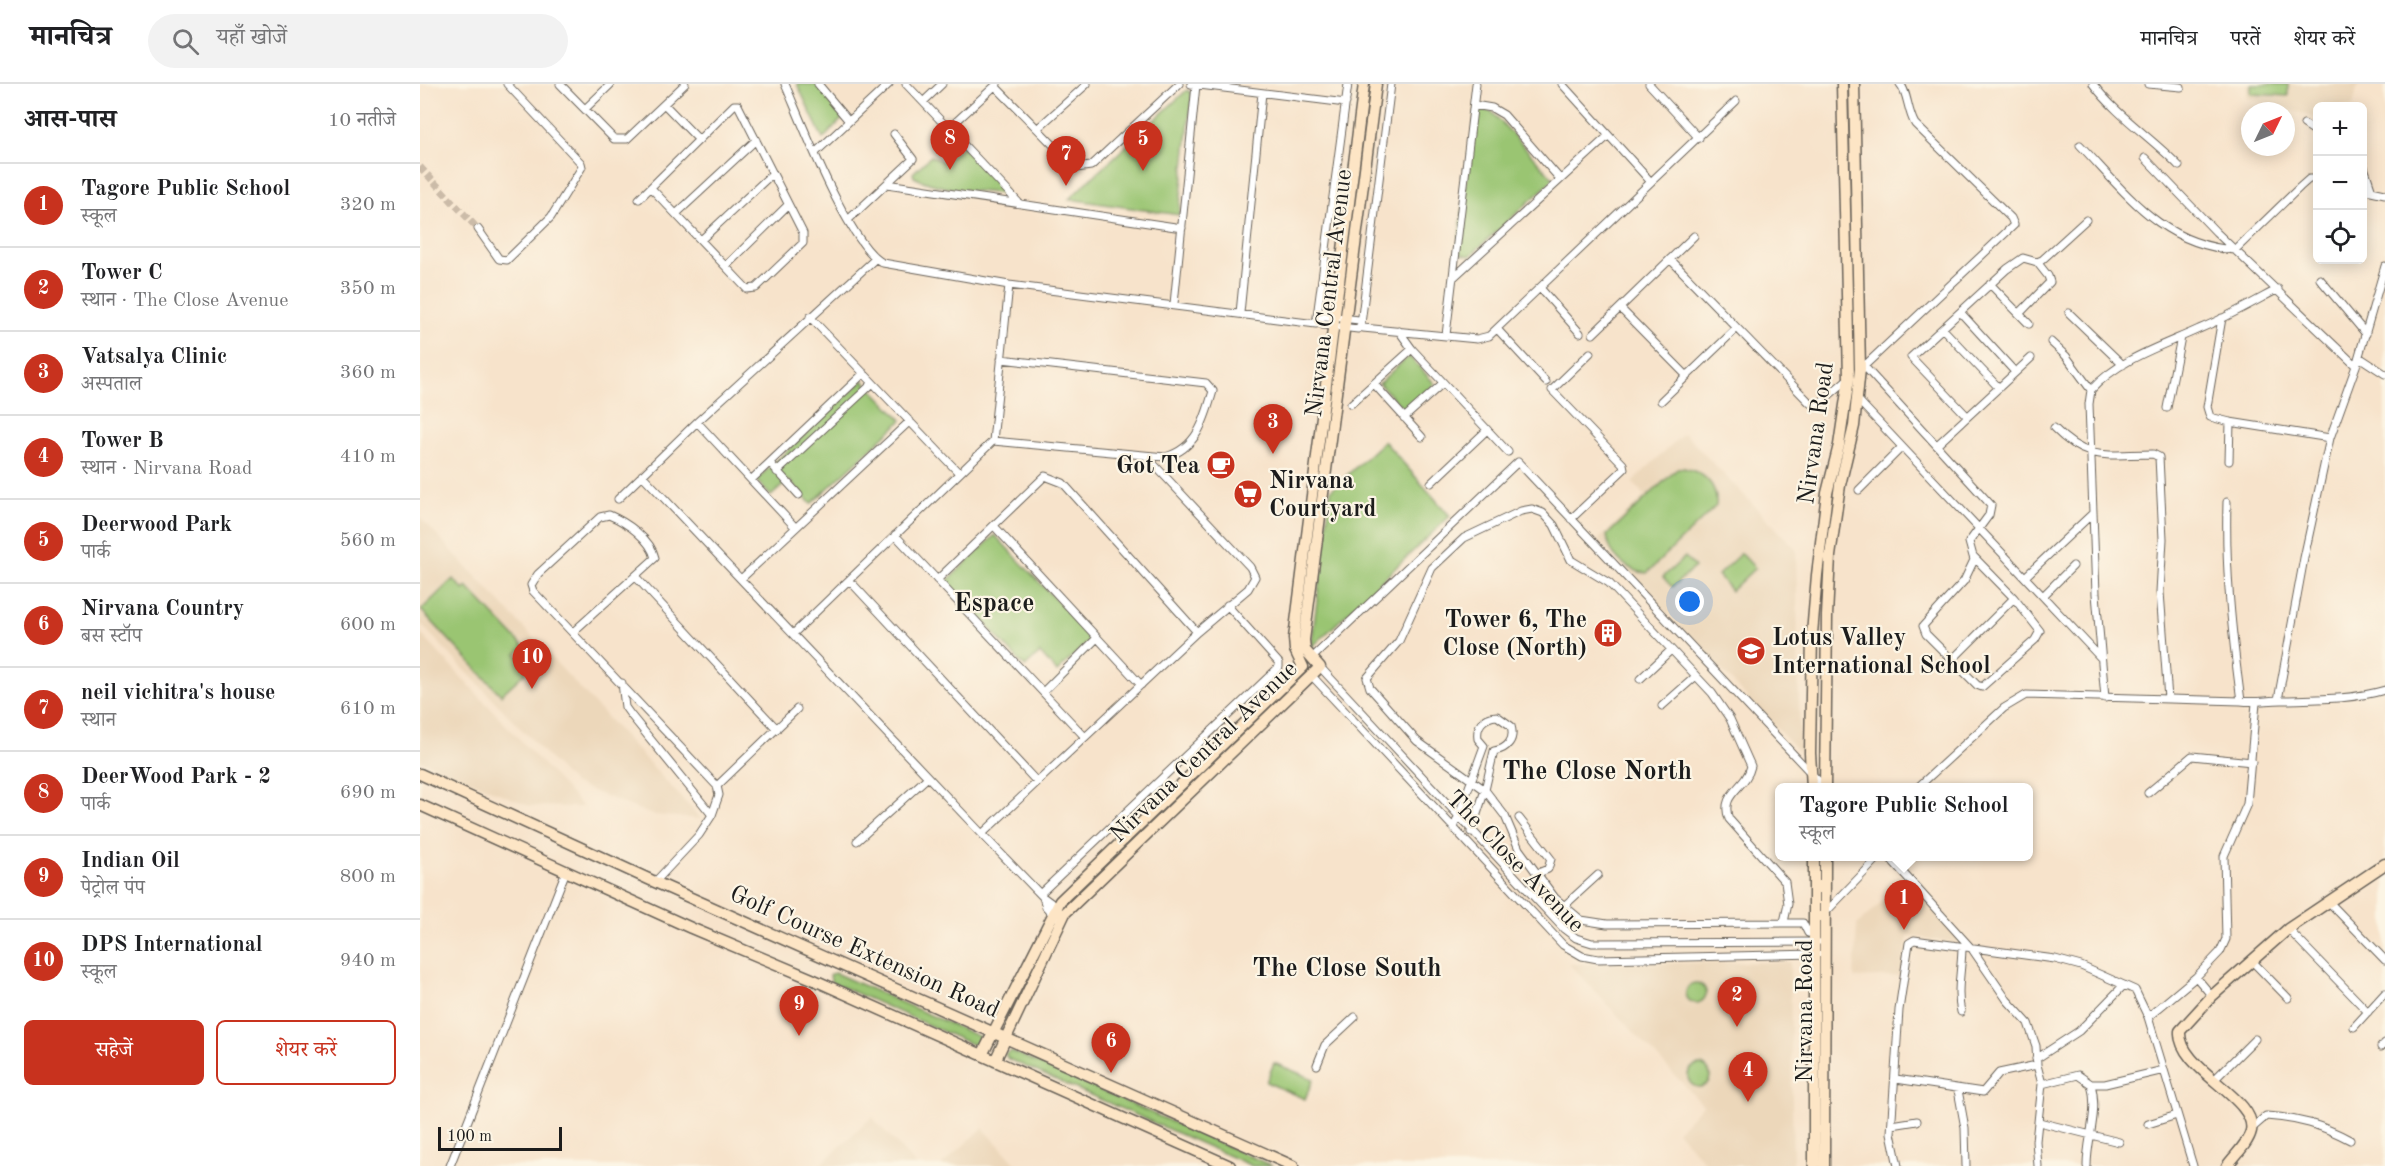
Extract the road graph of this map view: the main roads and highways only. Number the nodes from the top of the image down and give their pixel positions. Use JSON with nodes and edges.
{"nodes":[{"id":1,"x":1364,"y":84,"type":"edge"},
{"id":2,"x":1376,"y":84,"type":"edge"},
{"id":3,"x":1842,"y":84,"type":"edge"},
{"id":4,"x":1854,"y":84,"type":"edge"},
{"id":5,"x":1312,"y":658,"type":"junction"},
{"id":6,"x":1303,"y":667,"type":"junction"},
{"id":7,"x":1312,"y":676,"type":"junction"},
{"id":8,"x":420,"y":774,"type":"edge"},
{"id":9,"x":1812,"y":783,"type":"edge"},
{"id":10,"x":1825,"y":783,"type":"edge"},
{"id":11,"x":420,"y":805,"type":"edge"},
{"id":12,"x":1814,"y":861,"type":"edge"},
{"id":13,"x":1825,"y":861,"type":"edge"},
{"id":14,"x":2385,"y":864,"type":"edge"},
{"id":15,"x":1058,"y":915,"type":"junction"},
{"id":16,"x":993,"y":1030,"type":"junction"},
{"id":17,"x":1005,"y":1036,"type":"junction"},
{"id":18,"x":982,"y":1055,"type":"junction"},
{"id":19,"x":995,"y":1061,"type":"junction"},
{"id":20,"x":1230,"y":1166,"type":"edge"},
{"id":21,"x":1293,"y":1166,"type":"edge"},
{"id":22,"x":1814,"y":1166,"type":"edge"},
{"id":23,"x":1824,"y":1166,"type":"edge"},
{"id":24,"x":2227,"y":1166,"type":"edge"}],
"edges":[{"from":1,"to":6,"type":"main road","name":"Nirvana Central Avenue"},
{"from":2,"to":5,"type":"main road","name":"Nirvana Central Avenue"},
{"from":3,"to":9,"type":"main road","name":"Nirvana Road"},
{"from":4,"to":10,"type":"main road","name":"Nirvana Road"},
{"from":5,"to":6,"type":"main road"},
{"from":5,"to":7,"type":"main road","name":"Nirvana Central Avenue"},
{"from":6,"to":7,"type":"main road","name":"The Close Avenue"},
{"from":6,"to":15,"type":"main road","name":"Nirvana Central Avenue"},
{"from":7,"to":15,"type":"main road","name":"Nirvana Central Avenue"},
{"from":8,"to":16,"type":"main road","name":"Golf Course Extension Road"},
{"from":11,"to":18,"type":"main road","name":"Golf Course Extension Road"},
{"from":12,"to":22,"type":"main road","name":"Nirvana Road"},
{"from":13,"to":23,"type":"main road","name":"Nirvana Road"},
{"from":14,"to":24,"type":"main road"},
{"from":15,"to":16,"type":"main road","name":"Nirvana Central Avenue"},
{"from":15,"to":17,"type":"main road","name":"Nirvana Central Avenue"},
{"from":16,"to":17,"type":"main road","name":"Golf Course Extension Road"},
{"from":16,"to":18,"type":"main road","name":"Nirvana Central Avenue"},
{"from":17,"to":19,"type":"main road","name":"Nirvana Central Avenue"},
{"from":17,"to":21,"type":"main road","name":"Golf Course Extension Road"},
{"from":18,"to":19,"type":"main road","name":"Golf Course Extension Road"},
{"from":19,"to":20,"type":"main road","name":"Golf Course Extension Road"}]}
